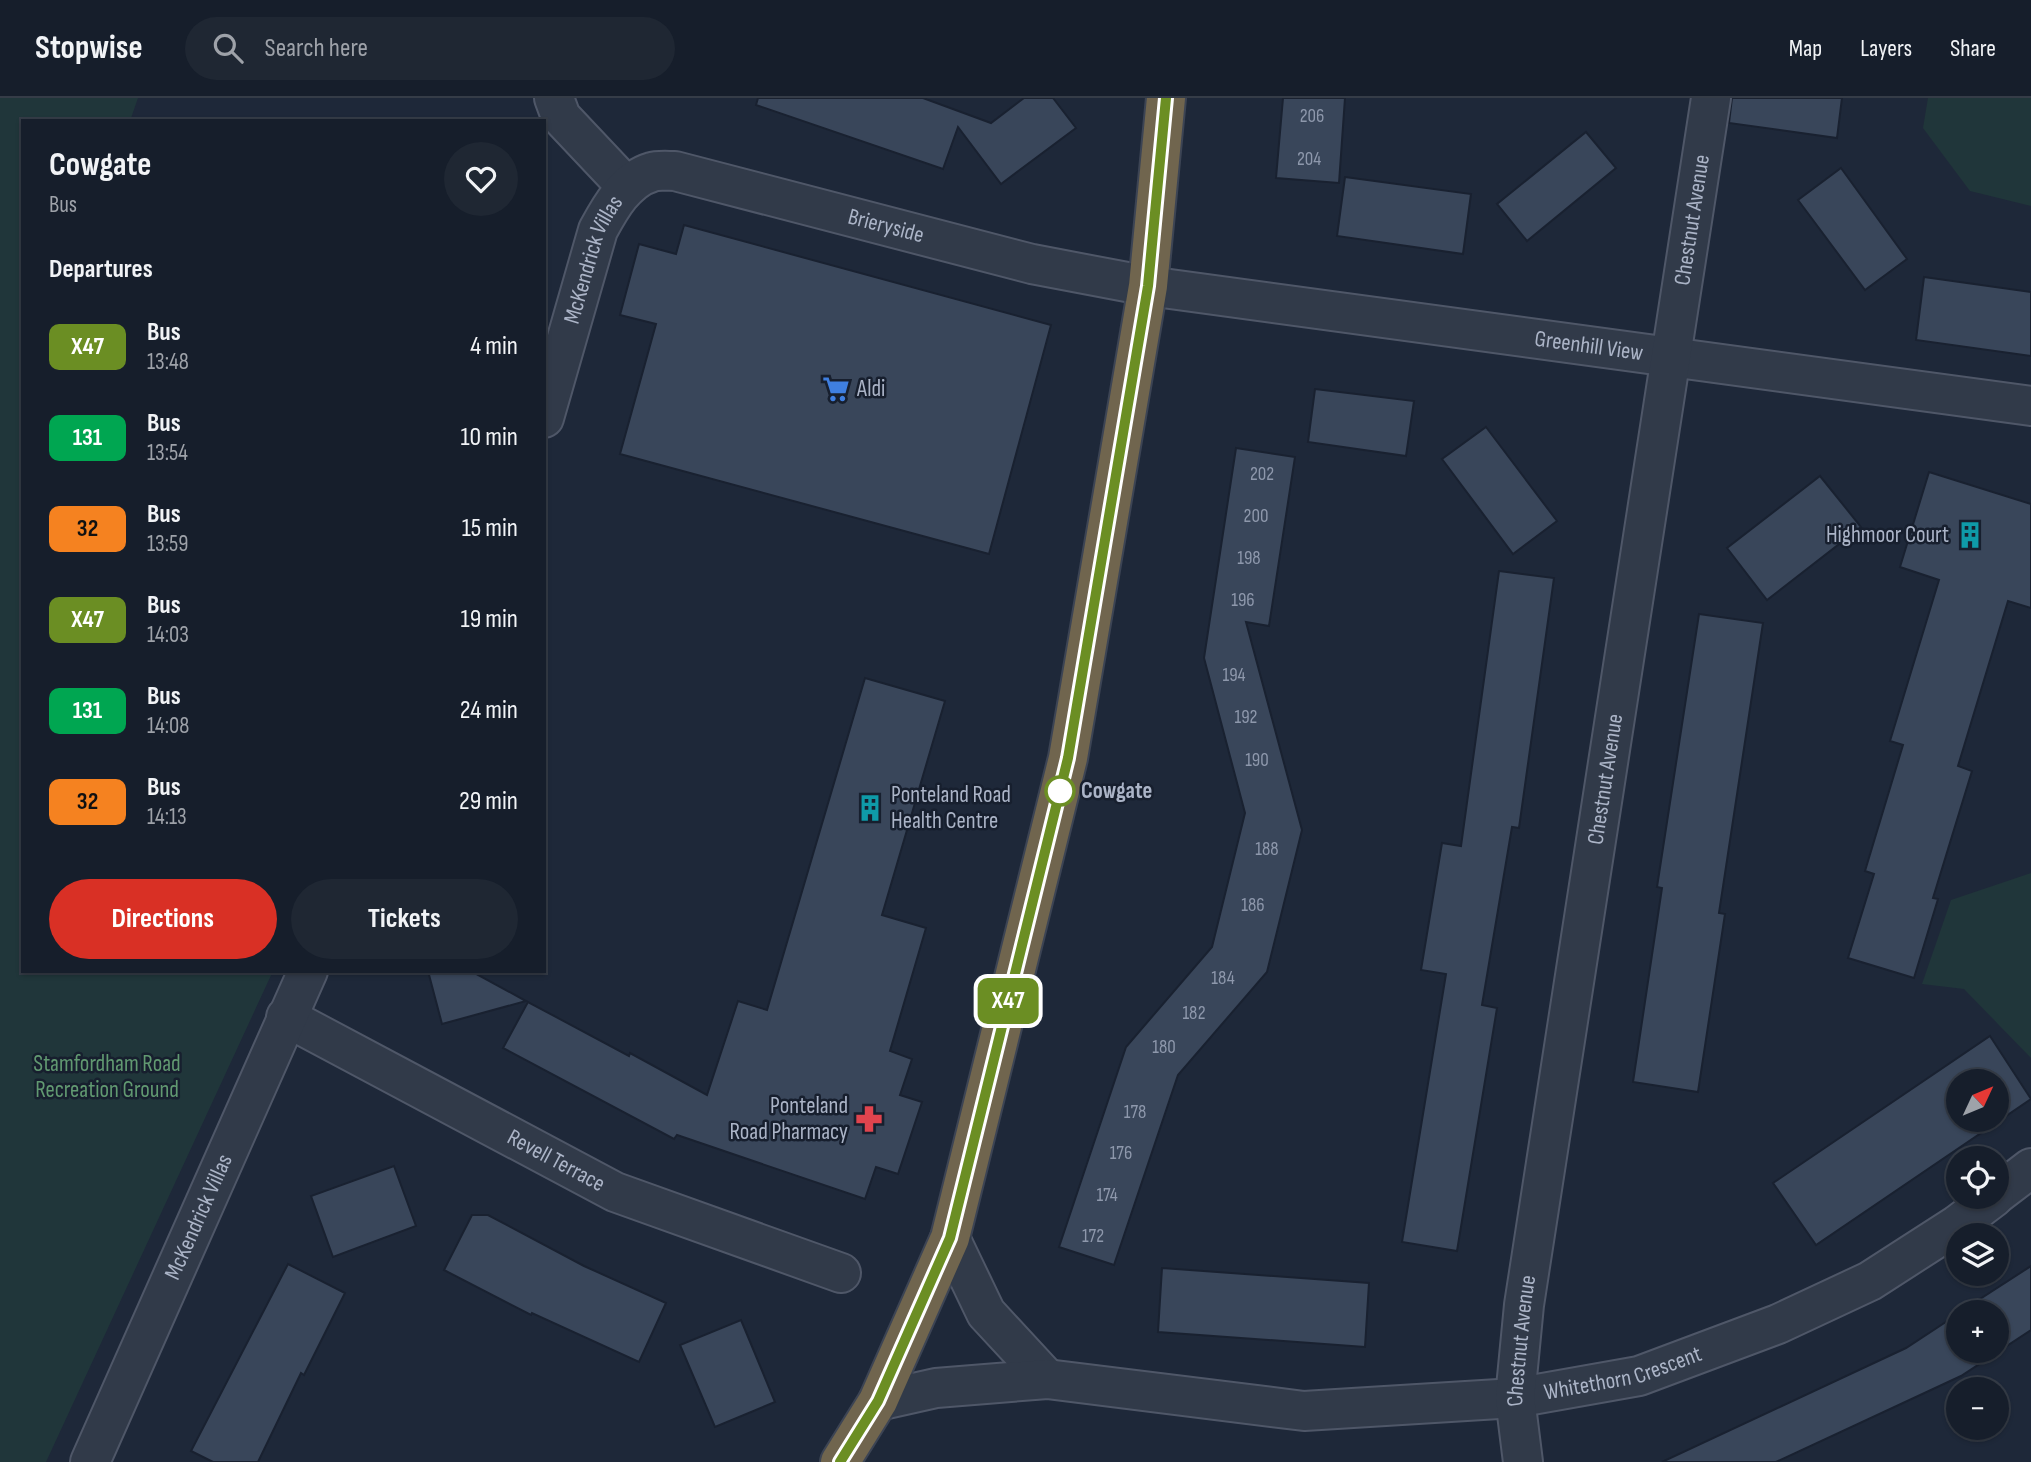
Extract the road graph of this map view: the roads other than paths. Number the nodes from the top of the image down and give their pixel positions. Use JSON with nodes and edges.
{"nodes":[{"id":1,"x":554,"y":98,"type":"edge"},
{"id":2,"x":1166,"y":98,"type":"edge"},
{"id":3,"x":1711,"y":98,"type":"edge"},
{"id":4,"x":627,"y":187,"type":"junction"},
{"id":5,"x":1148,"y":286,"type":"junction"},
{"id":6,"x":1672,"y":357,"type":"junction"},
{"id":7,"x":2031,"y":406,"type":"edge"},
{"id":8,"x":546,"y":411,"type":"edge"},
{"id":9,"x":307,"y":973,"type":"edge"},
{"id":10,"x":286,"y":1017,"type":"junction"},
{"id":11,"x":2031,"y":1168,"type":"edge"},
{"id":12,"x":2009,"y":1185,"type":"edge"},
{"id":13,"x":1978,"y":1209,"type":"edge"},
{"id":14,"x":950,"y":1238,"type":"junction"},
{"id":15,"x":841,"y":1273,"type":"dead end"},
{"id":16,"x":1047,"y":1379,"type":"junction"},
{"id":17,"x":1515,"y":1398,"type":"junction"},
{"id":18,"x":878,"y":1401,"type":"junction"},
{"id":19,"x":90,"y":1462,"type":"edge"},
{"id":20,"x":840,"y":1462,"type":"edge"},
{"id":21,"x":1523,"y":1462,"type":"edge"}],
"edges":[{"from":1,"to":4,"type":"street"},
{"from":2,"to":5,"type":"highway"},
{"from":3,"to":6,"type":"street","name":"Chestnut Avenue"},
{"from":4,"to":5,"type":"street","name":"Brieryside"},
{"from":4,"to":8,"type":"street","name":"McKendrick Villas"},
{"from":5,"to":6,"type":"street","name":"Greenhill View"},
{"from":5,"to":14,"type":"highway"},
{"from":6,"to":7,"type":"street","name":"Greenhill View"},
{"from":6,"to":17,"type":"street","name":"Chestnut Avenue"},
{"from":9,"to":10,"type":"street","name":"McKendrick Villas"},
{"from":10,"to":15,"type":"street","name":"Revell Terrace"},
{"from":10,"to":19,"type":"street","name":"McKendrick Villas"},
{"from":11,"to":12,"type":"street","name":"Whitethorn Crescent"},
{"from":13,"to":17,"type":"street","name":"Whitethorn Crescent"},
{"from":14,"to":16,"type":"street"},
{"from":14,"to":18,"type":"highway"},
{"from":16,"to":17,"type":"street","name":"Whitethorn Crescent"},
{"from":16,"to":18,"type":"street","name":"Whitethorn Crescent"},
{"from":17,"to":21,"type":"street","name":"Chestnut Avenue"},
{"from":18,"to":20,"type":"highway"}]}
